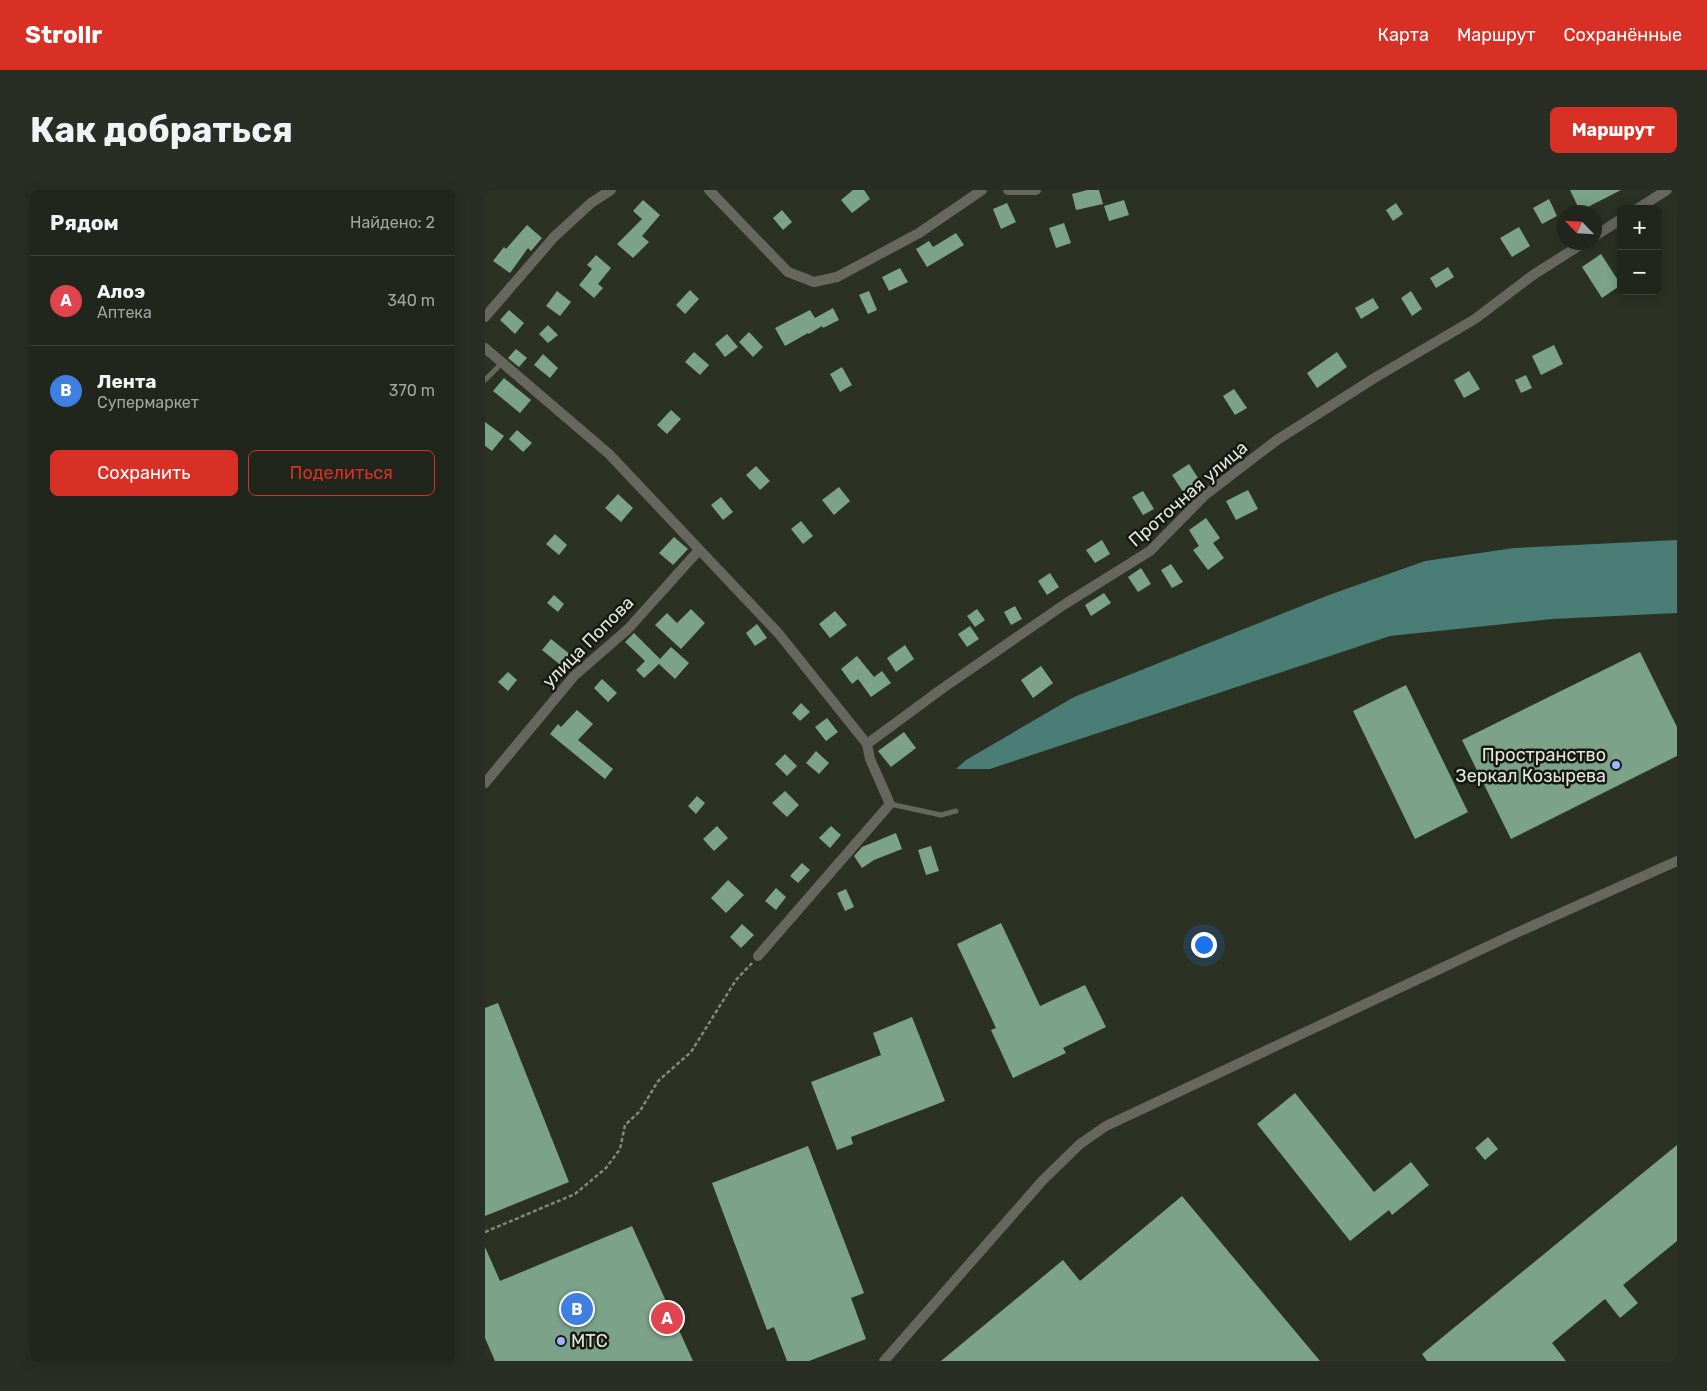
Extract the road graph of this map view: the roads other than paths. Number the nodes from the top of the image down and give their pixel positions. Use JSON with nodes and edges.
{"nodes":[{"id":1,"x":611,"y":190,"type":"edge"},
{"id":2,"x":709,"y":190,"type":"edge"},
{"id":3,"x":982,"y":190,"type":"edge"},
{"id":4,"x":1008,"y":190,"type":"edge"},
{"id":5,"x":1036,"y":190,"type":"edge"},
{"id":6,"x":1667,"y":190,"type":"edge"},
{"id":7,"x":1643,"y":205,"type":"edge"},
{"id":8,"x":1617,"y":222,"type":"edge"},
{"id":9,"x":1602,"y":231,"type":"edge"},
{"id":10,"x":1572,"y":250,"type":"edge"},
{"id":11,"x":485,"y":317,"type":"edge"},
{"id":12,"x":485,"y":348,"type":"edge"},
{"id":13,"x":503,"y":362,"type":"junction"},
{"id":14,"x":485,"y":380,"type":"edge"},
{"id":15,"x":699,"y":550,"type":"junction"},
{"id":16,"x":867,"y":744,"type":"junction"},
{"id":17,"x":485,"y":783,"type":"edge"},
{"id":18,"x":890,"y":804,"type":"junction"},
{"id":19,"x":956,"y":811,"type":"dead end"},
{"id":20,"x":1677,"y":861,"type":"edge"},
{"id":21,"x":758,"y":956,"type":"road end"},
{"id":22,"x":885,"y":1361,"type":"edge"}],
"edges":[{"from":1,"to":11,"type":"street"},
{"from":2,"to":3,"type":"street"},
{"from":4,"to":5,"type":"street"},
{"from":6,"to":7,"type":"street"},
{"from":8,"to":9,"type":"street"},
{"from":10,"to":16,"type":"street","name":"Проточная улица"},
{"from":12,"to":13,"type":"street"},
{"from":13,"to":14,"type":"lane"},
{"from":13,"to":15,"type":"street"},
{"from":15,"to":16,"type":"street"},
{"from":15,"to":17,"type":"street","name":"улица Попова"},
{"from":16,"to":18,"type":"street"},
{"from":18,"to":19,"type":"lane"},
{"from":18,"to":21,"type":"street"},
{"from":20,"to":22,"type":"street"}]}
